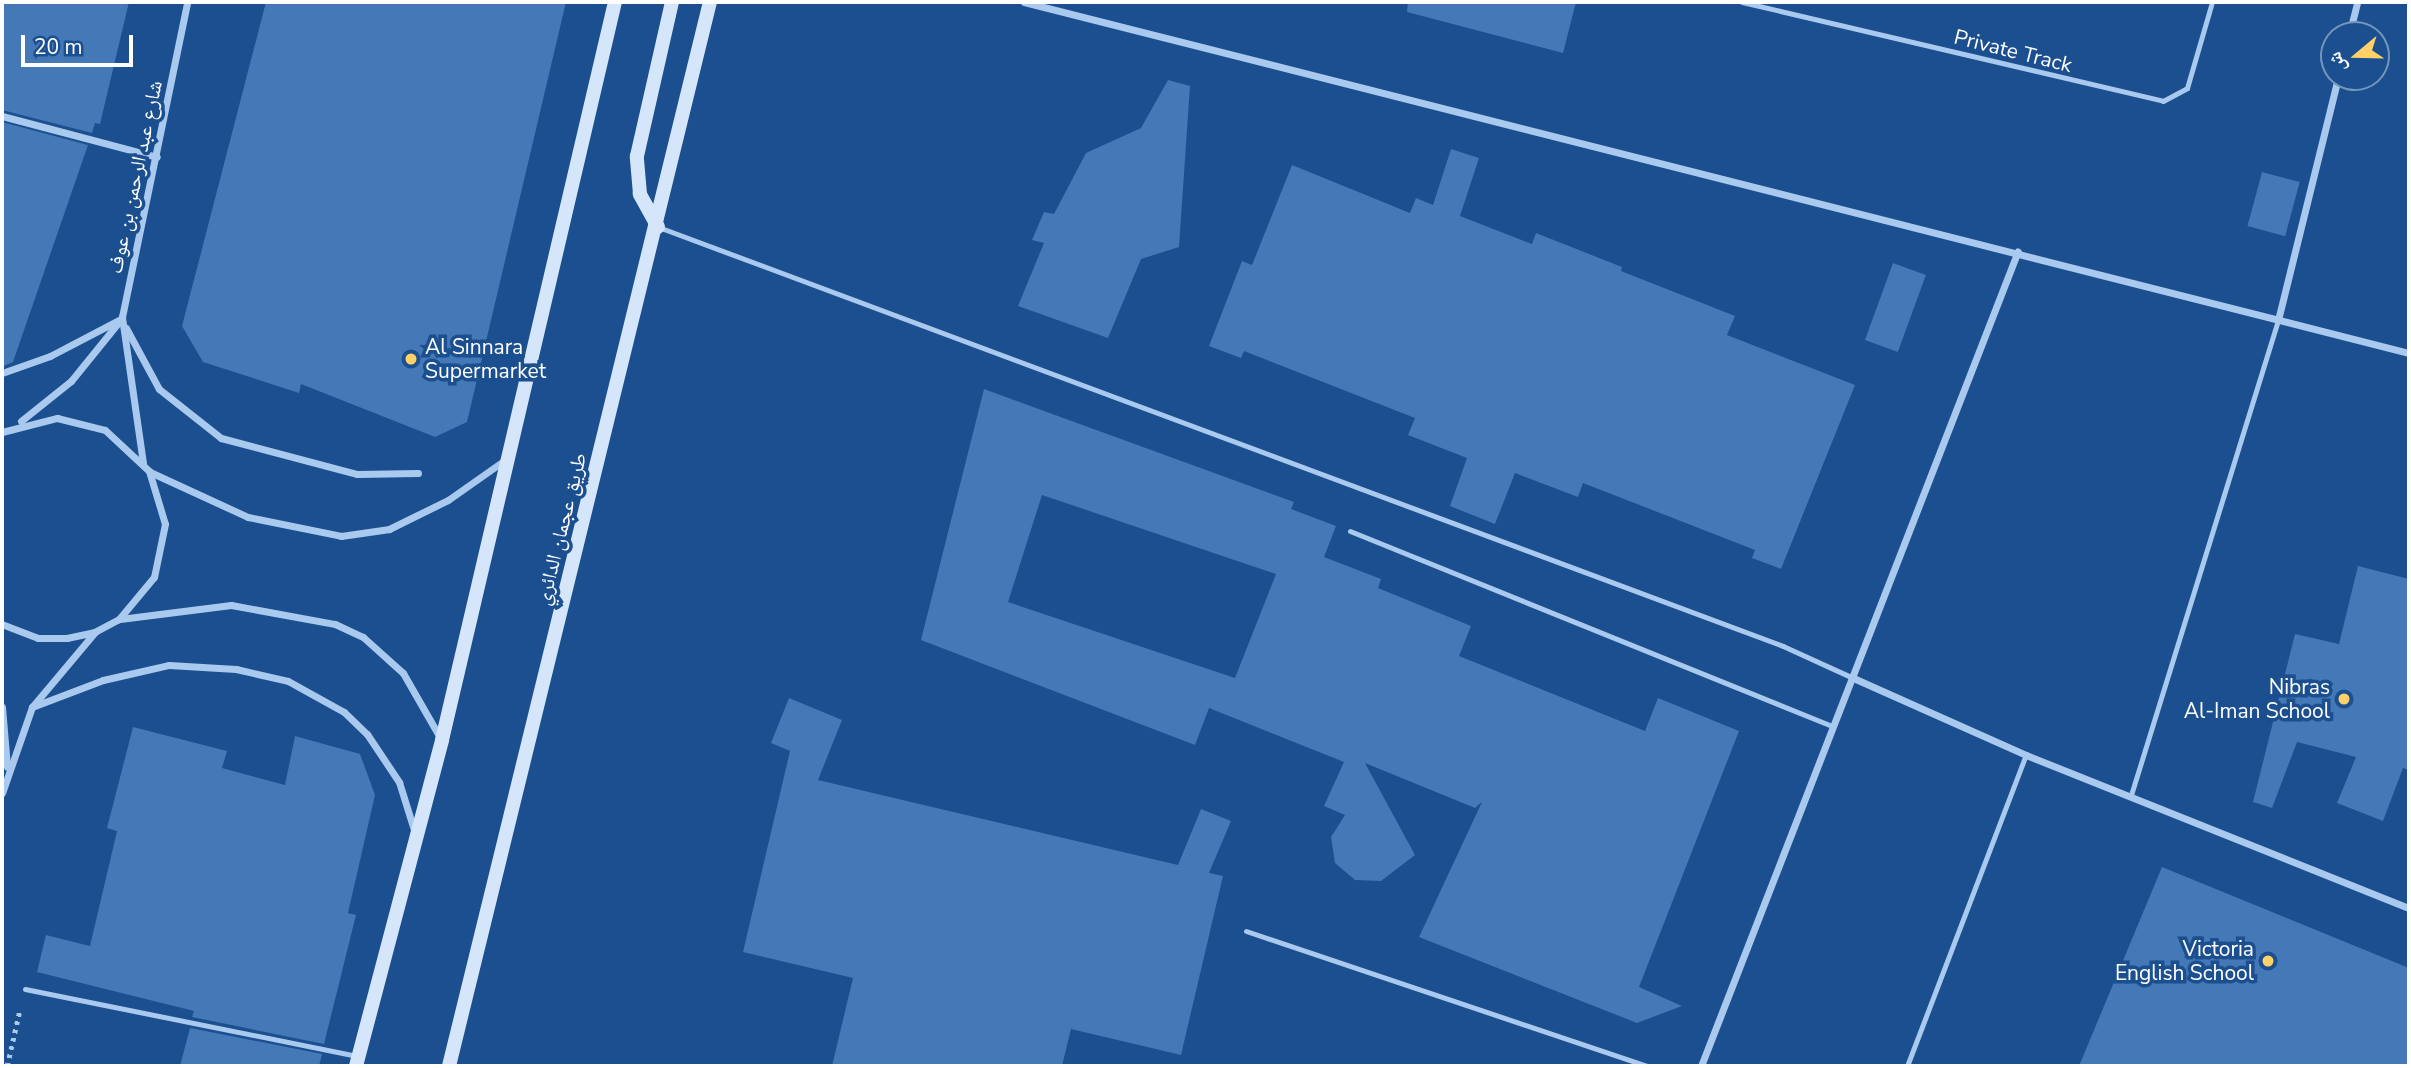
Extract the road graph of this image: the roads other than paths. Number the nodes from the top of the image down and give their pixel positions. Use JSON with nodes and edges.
{"nodes":[{"id":1,"x":187,"y":2,"type":"edge"},
{"id":2,"x":615,"y":2,"type":"edge"},
{"id":3,"x":672,"y":2,"type":"edge"},
{"id":4,"x":709,"y":2,"type":"edge"},
{"id":5,"x":1024,"y":2,"type":"edge"},
{"id":6,"x":1742,"y":2,"type":"edge"},
{"id":7,"x":2212,"y":2,"type":"edge"},
{"id":8,"x":2357,"y":2,"type":"edge"},
{"id":9,"x":2352,"y":21,"type":"edge"},
{"id":10,"x":2335,"y":91,"type":"edge"},
{"id":11,"x":2,"y":116,"type":"edge"},
{"id":12,"x":157,"y":157,"type":"junction"},
{"id":13,"x":658,"y":227,"type":"junction"},
{"id":14,"x":2018,"y":251,"type":"junction"},
{"id":15,"x":122,"y":317,"type":"junction"},
{"id":16,"x":2278,"y":320,"type":"junction"},
{"id":17,"x":2409,"y":353,"type":"edge"},
{"id":18,"x":2,"y":373,"type":"edge"},
{"id":19,"x":5,"y":430,"type":"edge"},
{"id":20,"x":508,"y":458,"type":"junction"},
{"id":21,"x":144,"y":463,"type":"junction"},
{"id":22,"x":149,"y":471,"type":"junction"},
{"id":23,"x":418,"y":473,"type":"dead end"},
{"id":24,"x":1350,"y":531,"type":"dead end"},
{"id":25,"x":119,"y":619,"type":"junction"},
{"id":26,"x":2,"y":624,"type":"edge"},
{"id":27,"x":95,"y":632,"type":"junction"},
{"id":28,"x":1851,"y":677,"type":"junction"},
{"id":29,"x":2,"y":707,"type":"edge"},
{"id":30,"x":32,"y":707,"type":"junction"},
{"id":31,"x":1832,"y":726,"type":"junction"},
{"id":32,"x":442,"y":740,"type":"junction"},
{"id":33,"x":2025,"y":755,"type":"junction"},
{"id":34,"x":7,"y":771,"type":"junction"},
{"id":35,"x":2,"y":793,"type":"edge"},
{"id":36,"x":2131,"y":795,"type":"junction"},
{"id":37,"x":416,"y":837,"type":"junction"},
{"id":38,"x":2409,"y":908,"type":"edge"},
{"id":39,"x":1246,"y":932,"type":"dead end"},
{"id":40,"x":25,"y":989,"type":"road end"},
{"id":41,"x":357,"y":1061,"type":"edge"},
{"id":42,"x":449,"y":1066,"type":"edge"},
{"id":43,"x":1646,"y":1066,"type":"edge"},
{"id":44,"x":1701,"y":1066,"type":"edge"},
{"id":45,"x":1907,"y":1066,"type":"edge"}],
"edges":[{"from":1,"to":12,"type":"street","name":"شارع عبد الرحمن بن عوف"},
{"from":2,"to":20,"type":"main road"},
{"from":3,"to":13,"type":"main road"},
{"from":4,"to":13,"type":"main road","name":"طريق عجمان الدائري"},
{"from":5,"to":14,"type":"street"},
{"from":6,"to":7,"type":"lane","name":"Private Track"},
{"from":8,"to":9,"type":"street"},
{"from":10,"to":16,"type":"street"},
{"from":11,"to":12,"type":"street"},
{"from":12,"to":15,"type":"street","name":"شارع عبد الرحمن بن عوف"},
{"from":13,"to":28,"type":"lane"},
{"from":13,"to":42,"type":"main road","name":"طريق عجمان الدائري"},
{"from":14,"to":16,"type":"street"},
{"from":14,"to":28,"type":"street"},
{"from":15,"to":18,"type":"street"},
{"from":15,"to":19,"type":"street","name":"شارع عبد الرحمن بن عوف"},
{"from":15,"to":21,"type":"street","name":"شارع عبد الرحمن بن عوف"},
{"from":15,"to":23,"type":"street"},
{"from":16,"to":17,"type":"street"},
{"from":16,"to":36,"type":"lane"},
{"from":19,"to":21,"type":"street"},
{"from":20,"to":22,"type":"street"},
{"from":20,"to":32,"type":"main road"},
{"from":21,"to":22,"type":"street"},
{"from":22,"to":25,"type":"street"},
{"from":24,"to":31,"type":"lane"},
{"from":25,"to":27,"type":"street"},
{"from":25,"to":32,"type":"street"},
{"from":26,"to":27,"type":"street"},
{"from":27,"to":30,"type":"street"},
{"from":28,"to":31,"type":"street"},
{"from":28,"to":33,"type":"street"},
{"from":29,"to":34,"type":"street"},
{"from":30,"to":34,"type":"street"},
{"from":30,"to":37,"type":"street"},
{"from":31,"to":44,"type":"street"},
{"from":32,"to":37,"type":"main road"},
{"from":33,"to":36,"type":"street"},
{"from":33,"to":45,"type":"lane"},
{"from":34,"to":35,"type":"street"},
{"from":36,"to":38,"type":"street"},
{"from":37,"to":41,"type":"main road"},
{"from":39,"to":43,"type":"lane"},
{"from":40,"to":41,"type":"lane"}]}
